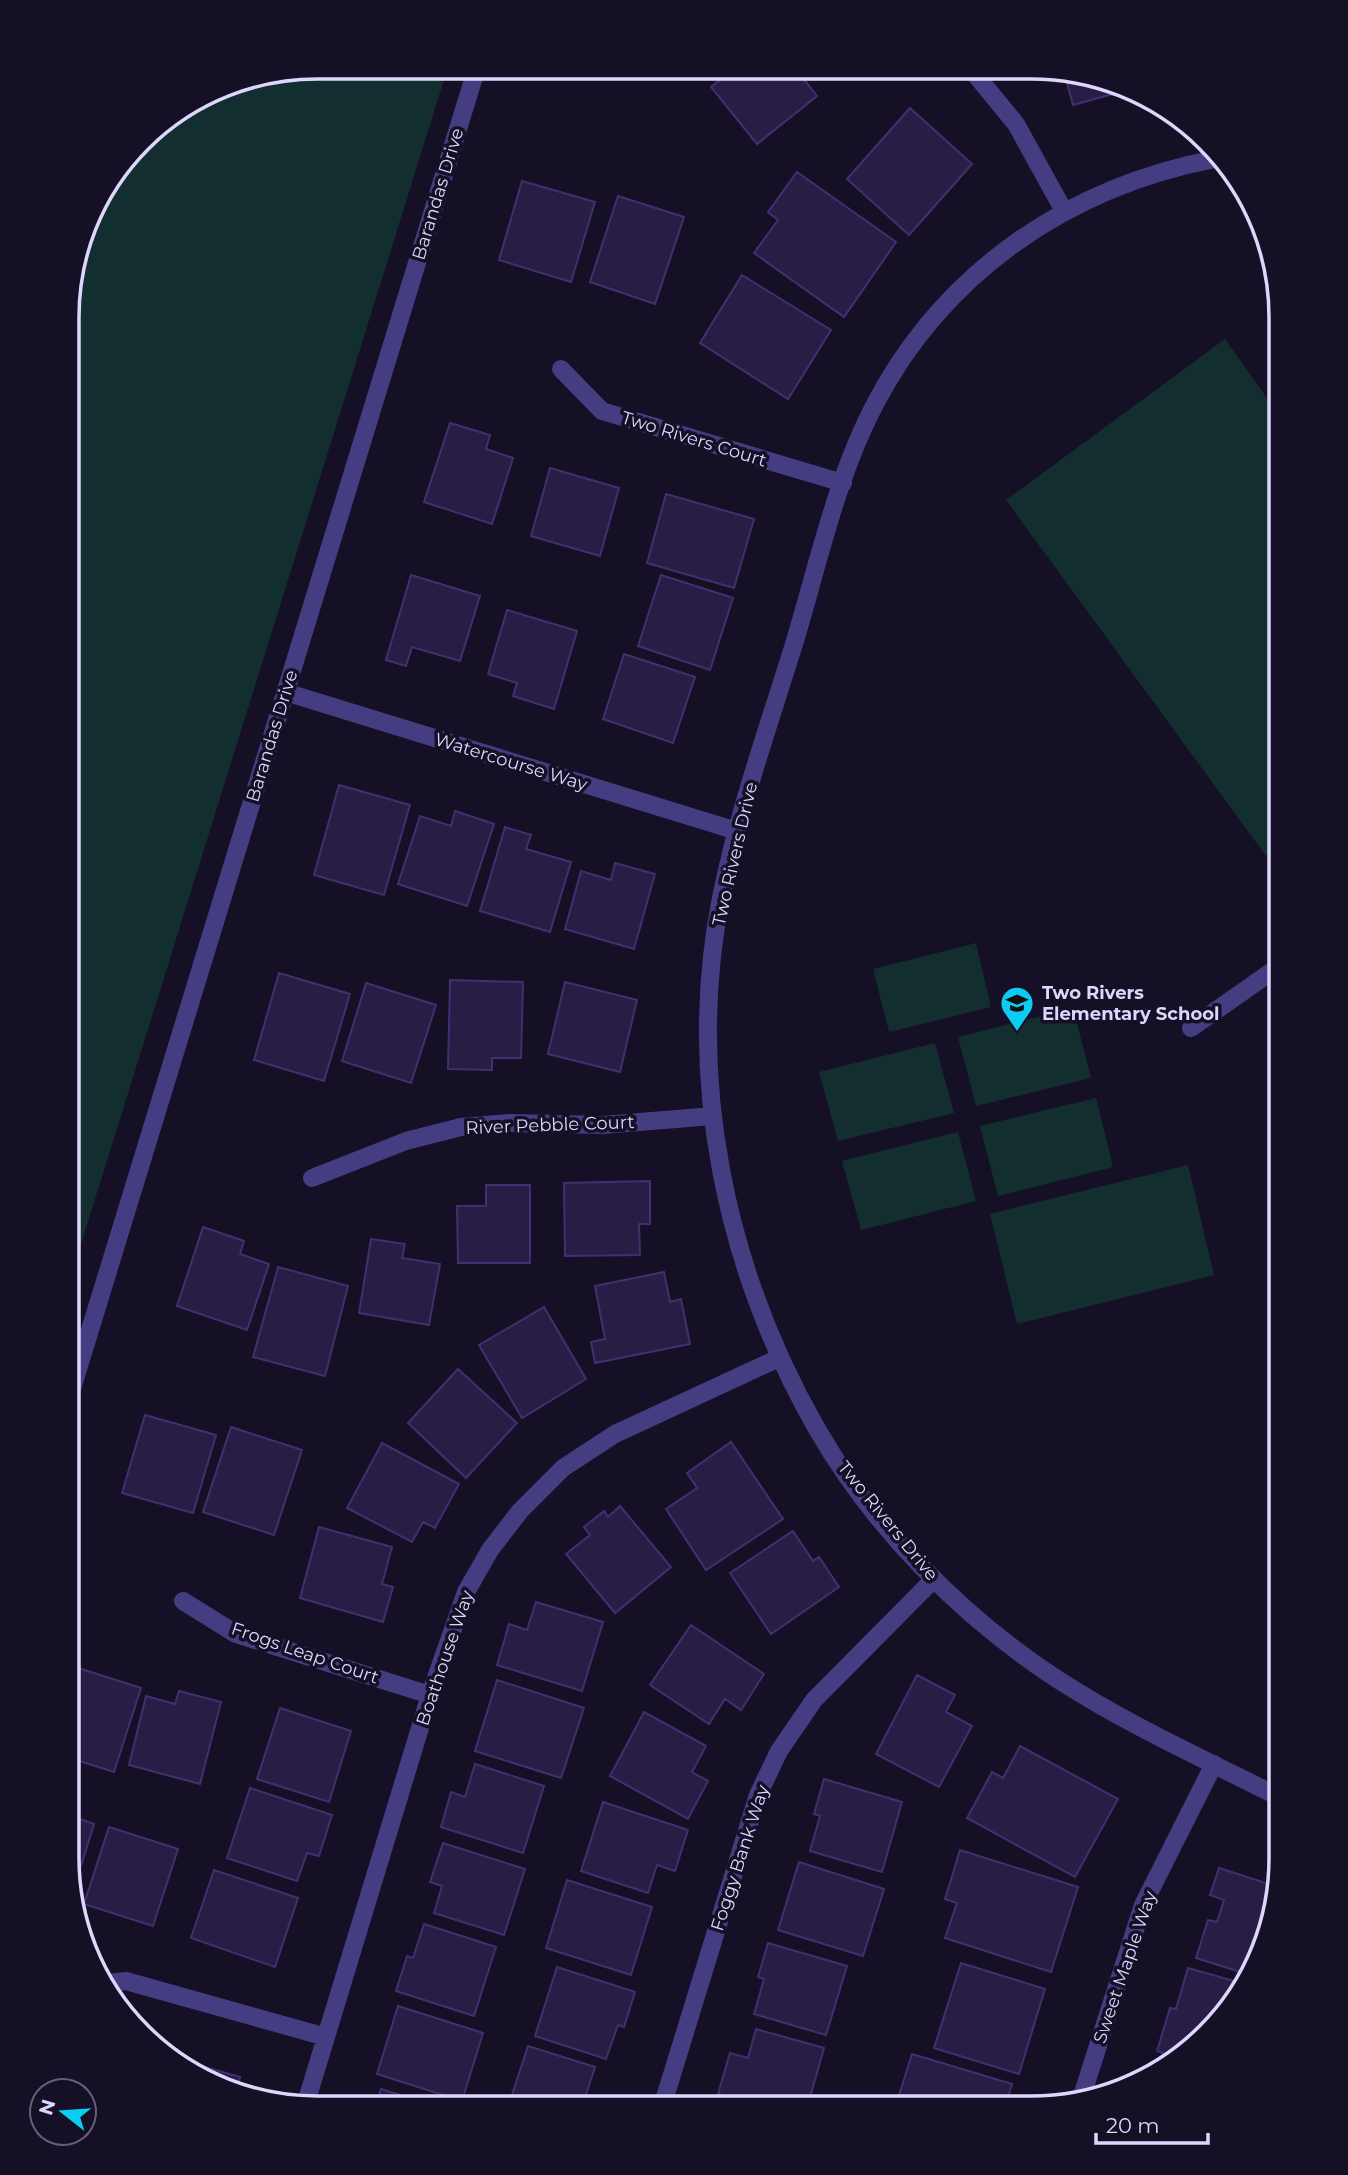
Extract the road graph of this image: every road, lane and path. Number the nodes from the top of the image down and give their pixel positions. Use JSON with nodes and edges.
{"nodes":[{"id":1,"x":473,"y":79,"type":"edge"},
{"id":2,"x":979,"y":79,"type":"edge"},
{"id":3,"x":1210,"y":160,"type":"edge"},
{"id":4,"x":1065,"y":211,"type":"junction"},
{"id":5,"x":561,"y":369,"type":"dead end"},
{"id":6,"x":843,"y":483,"type":"junction"},
{"id":7,"x":285,"y":692,"type":"junction"},
{"id":8,"x":737,"y":831,"type":"junction"},
{"id":9,"x":1269,"y":973,"type":"edge"},
{"id":10,"x":1191,"y":1028,"type":"dead end"},
{"id":11,"x":713,"y":1116,"type":"junction"},
{"id":12,"x":312,"y":1178,"type":"dead end"},
{"id":13,"x":779,"y":1357,"type":"junction"},
{"id":14,"x":79,"y":1366,"type":"edge"},
{"id":15,"x":934,"y":1579,"type":"junction"},
{"id":16,"x":183,"y":1601,"type":"dead end"},
{"id":17,"x":430,"y":1695,"type":"junction"},
{"id":18,"x":1214,"y":1764,"type":"junction"},
{"id":19,"x":1269,"y":1792,"type":"edge"},
{"id":20,"x":114,"y":1982,"type":"edge"},
{"id":21,"x":326,"y":2037,"type":"junction"},
{"id":22,"x":1084,"y":2090,"type":"edge"},
{"id":23,"x":307,"y":2095,"type":"edge"},
{"id":24,"x":666,"y":2096,"type":"edge"}],
"edges":[{"from":1,"to":7,"type":"street","name":"Barandas Drive"},
{"from":2,"to":4,"type":"street"},
{"from":3,"to":4,"type":"street","name":"Two Rivers Drive"},
{"from":4,"to":6,"type":"street","name":"Two Rivers Drive"},
{"from":5,"to":6,"type":"street","name":"Two Rivers Court"},
{"from":6,"to":8,"type":"street","name":"Two Rivers Drive"},
{"from":7,"to":8,"type":"street","name":"Watercourse Way"},
{"from":7,"to":14,"type":"street","name":"Barandas Drive"},
{"from":8,"to":11,"type":"street","name":"Two Rivers Drive"},
{"from":9,"to":10,"type":"street"},
{"from":11,"to":12,"type":"street","name":"River Pebble Court"},
{"from":11,"to":13,"type":"street","name":"Two Rivers Drive"},
{"from":13,"to":15,"type":"street","name":"Two Rivers Drive"},
{"from":13,"to":17,"type":"street","name":"Boathouse Way"},
{"from":15,"to":18,"type":"street","name":"Two Rivers Drive"},
{"from":15,"to":24,"type":"street","name":"Foggy Bank Way"},
{"from":16,"to":17,"type":"street","name":"Frogs Leap Court"},
{"from":17,"to":21,"type":"street","name":"Boathouse Way"},
{"from":18,"to":19,"type":"street","name":"Two Rivers Drive"},
{"from":18,"to":22,"type":"street","name":"Sweet Maple Way"},
{"from":20,"to":21,"type":"street"},
{"from":21,"to":23,"type":"street","name":"Boathouse Way"}]}
